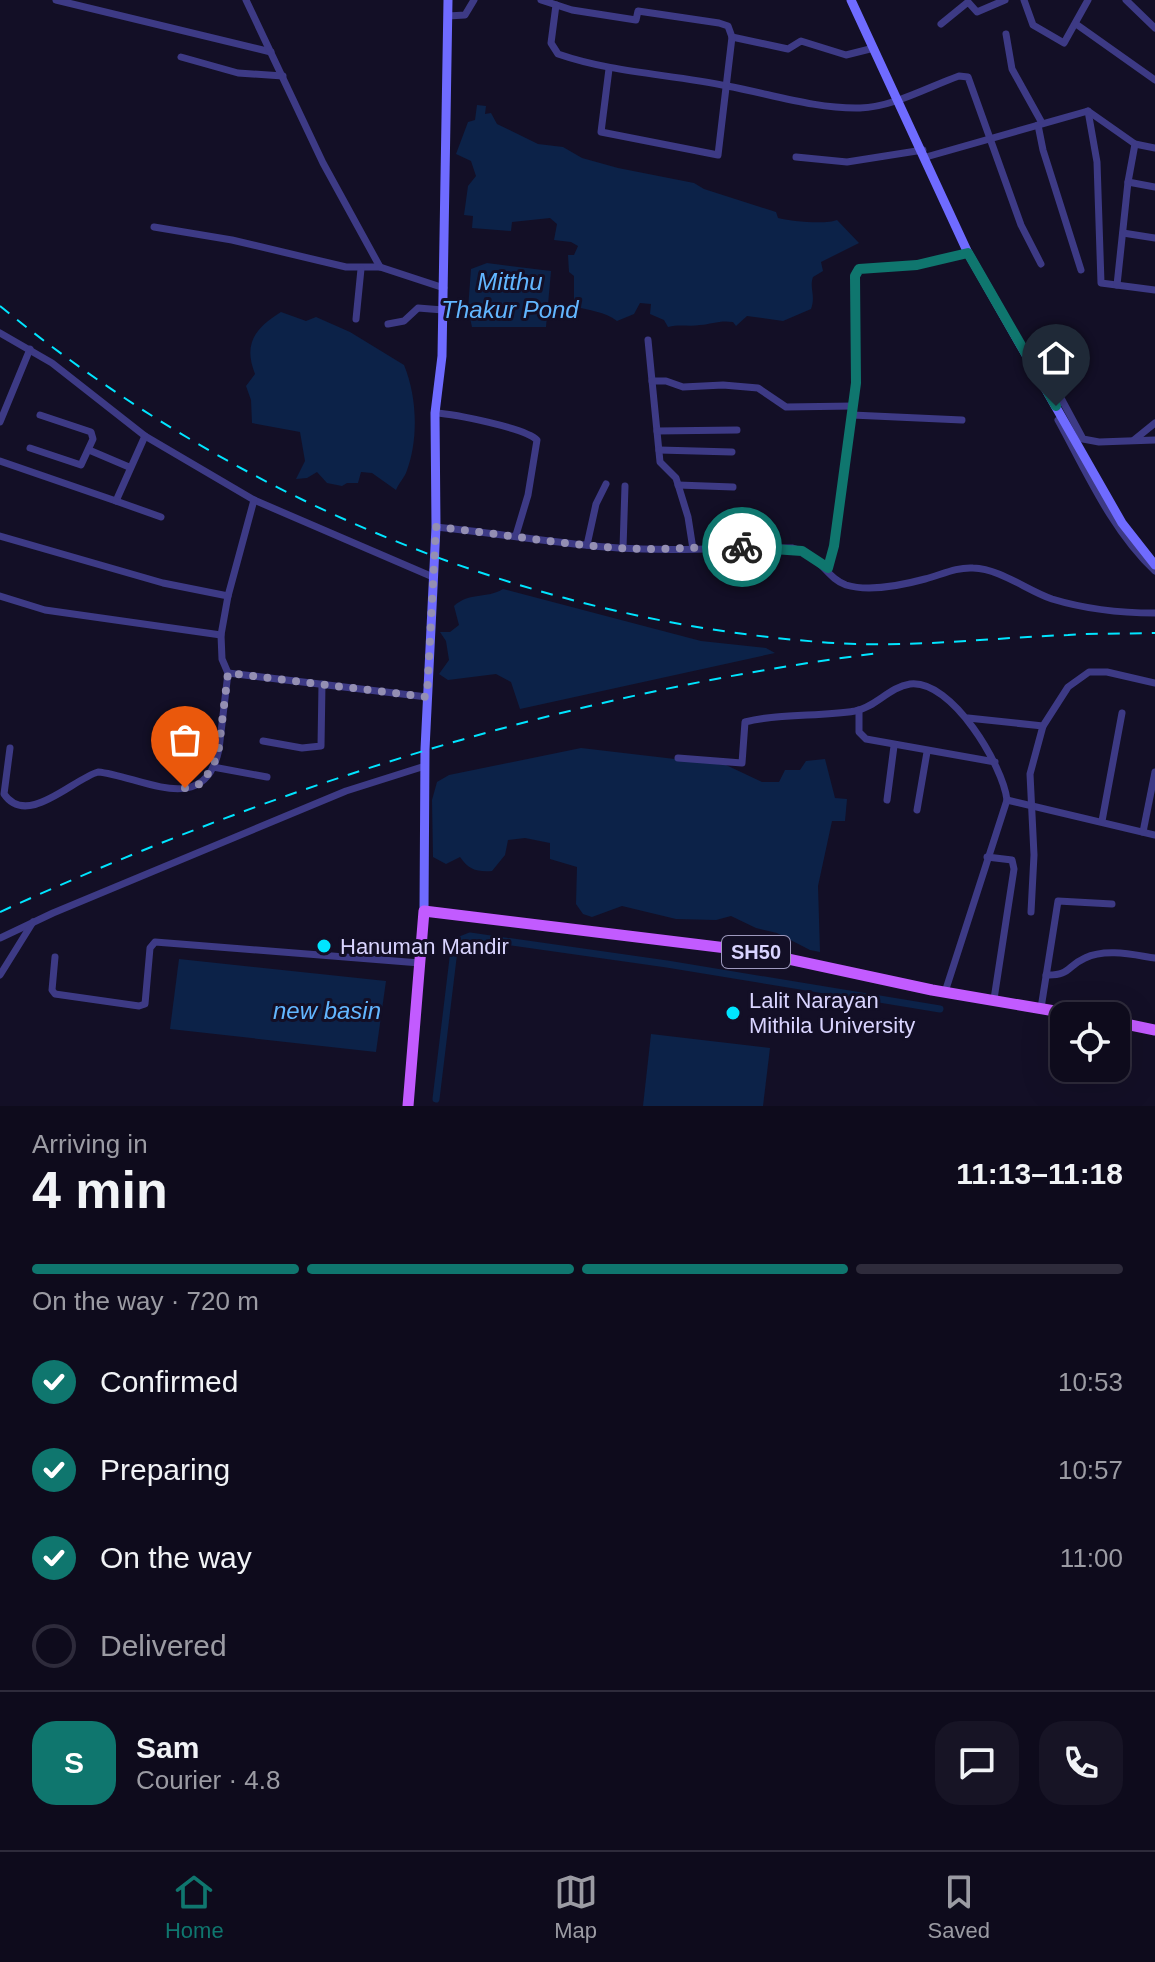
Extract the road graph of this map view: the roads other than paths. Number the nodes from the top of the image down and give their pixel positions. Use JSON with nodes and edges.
{"nodes":[{"id":1,"x":56,"y":0,"type":"edge"},
{"id":2,"x":246,"y":0,"type":"edge"},
{"id":3,"x":448,"y":0,"type":"edge"},
{"id":4,"x":474,"y":0,"type":"edge"},
{"id":5,"x":541,"y":0,"type":"edge"},
{"id":6,"x":851,"y":0,"type":"edge"},
{"id":7,"x":1005,"y":0,"type":"edge"},
{"id":8,"x":1024,"y":0,"type":"edge"},
{"id":9,"x":1088,"y":0,"type":"edge"},
{"id":10,"x":1126,"y":0,"type":"edge"},
{"id":11,"x":556,"y":5,"type":"junction"},
{"id":12,"x":448,"y":16,"type":"junction"},
{"id":13,"x":941,"y":24,"type":"dead end"},
{"id":14,"x":1076,"y":24,"type":"junction"},
{"id":15,"x":1155,"y":28,"type":"edge"},
{"id":16,"x":1006,"y":34,"type":"dead end"},
{"id":17,"x":732,"y":37,"type":"junction"},
{"id":18,"x":874,"y":48,"type":"junction"},
{"id":19,"x":271,"y":52,"type":"junction"},
{"id":20,"x":181,"y":57,"type":"dead end"},
{"id":21,"x":609,"y":69,"type":"junction"},
{"id":22,"x":283,"y":76,"type":"junction"},
{"id":23,"x":1155,"y":80,"type":"edge"},
{"id":24,"x":727,"y":86,"type":"junction"},
{"id":25,"x":896,"y":100,"type":"junction"},
{"id":26,"x":1088,"y":111,"type":"junction"},
{"id":27,"x":1040,"y":124,"type":"junction"},
{"id":28,"x":990,"y":140,"type":"junction"},
{"id":29,"x":1135,"y":144,"type":"junction"},
{"id":30,"x":1155,"y":148,"type":"edge"},
{"id":31,"x":924,"y":154,"type":"junction"},
{"id":32,"x":796,"y":157,"type":"dead end"},
{"id":33,"x":1128,"y":182,"type":"junction"},
{"id":34,"x":1155,"y":187,"type":"edge"},
{"id":35,"x":154,"y":227,"type":"dead end"},
{"id":36,"x":1123,"y":233,"type":"junction"},
{"id":37,"x":1155,"y":238,"type":"edge"},
{"id":38,"x":968,"y":253,"type":"junction"},
{"id":39,"x":1041,"y":264,"type":"dead end"},
{"id":40,"x":380,"y":267,"type":"junction"},
{"id":41,"x":361,"y":269,"type":"junction"},
{"id":42,"x":1081,"y":270,"type":"dead end"},
{"id":43,"x":1117,"y":285,"type":"junction"},
{"id":44,"x":444,"y":288,"type":"junction"},
{"id":45,"x":1155,"y":290,"type":"edge"},
{"id":46,"x":443,"y":310,"type":"junction"},
{"id":47,"x":356,"y":319,"type":"dead end"},
{"id":48,"x":388,"y":324,"type":"dead end"},
{"id":49,"x":0,"y":333,"type":"edge"},
{"id":50,"x":648,"y":340,"type":"dead end"},
{"id":51,"x":30,"y":349,"type":"junction"},
{"id":52,"x":1027,"y":352,"type":"junction"},
{"id":53,"x":652,"y":381,"type":"junction"},
{"id":54,"x":852,"y":410,"type":"junction"},
{"id":55,"x":435,"y":413,"type":"junction"},
{"id":56,"x":40,"y":415,"type":"dead end"},
{"id":57,"x":962,"y":420,"type":"dead end"},
{"id":58,"x":0,"y":422,"type":"edge"},
{"id":59,"x":1155,"y":423,"type":"edge"},
{"id":60,"x":737,"y":430,"type":"dead end"},
{"id":61,"x":657,"y":431,"type":"junction"},
{"id":62,"x":145,"y":436,"type":"junction"},
{"id":63,"x":1155,"y":440,"type":"edge"},
{"id":64,"x":1132,"y":442,"type":"junction"},
{"id":65,"x":30,"y":448,"type":"dead end"},
{"id":66,"x":89,"y":450,"type":"junction"},
{"id":67,"x":659,"y":450,"type":"junction"},
{"id":68,"x":732,"y":452,"type":"dead end"},
{"id":69,"x":0,"y":461,"type":"edge"},
{"id":70,"x":129,"y":467,"type":"junction"},
{"id":71,"x":606,"y":484,"type":"dead end"},
{"id":72,"x":678,"y":485,"type":"junction"},
{"id":73,"x":625,"y":486,"type":"dead end"},
{"id":74,"x":733,"y":487,"type":"dead end"},
{"id":75,"x":254,"y":500,"type":"junction"},
{"id":76,"x":116,"y":501,"type":"junction"},
{"id":77,"x":161,"y":517,"type":"dead end"},
{"id":78,"x":436,"y":527,"type":"junction"},
{"id":79,"x":516,"y":535,"type":"junction"},
{"id":80,"x":0,"y":536,"type":"edge"},
{"id":81,"x":587,"y":545,"type":"junction"},
{"id":82,"x":623,"y":548,"type":"junction"},
{"id":83,"x":693,"y":549,"type":"junction"},
{"id":84,"x":828,"y":568,"type":"junction"},
{"id":85,"x":1155,"y":568,"type":"edge"},
{"id":86,"x":433,"y":577,"type":"junction"},
{"id":87,"x":0,"y":596,"type":"edge"},
{"id":88,"x":228,"y":596,"type":"junction"},
{"id":89,"x":1155,"y":613,"type":"edge"},
{"id":90,"x":221,"y":635,"type":"junction"},
{"id":91,"x":228,"y":673,"type":"junction"},
{"id":92,"x":1155,"y":683,"type":"edge"},
{"id":93,"x":322,"y":684,"type":"junction"},
{"id":94,"x":427,"y":697,"type":"junction"},
{"id":95,"x":859,"y":710,"type":"junction"},
{"id":96,"x":1122,"y":713,"type":"dead end"},
{"id":97,"x":968,"y":718,"type":"junction"},
{"id":98,"x":1043,"y":726,"type":"junction"},
{"id":99,"x":263,"y":741,"type":"dead end"},
{"id":100,"x":894,"y":746,"type":"junction"},
{"id":101,"x":10,"y":748,"type":"dead end"},
{"id":102,"x":927,"y":752,"type":"junction"},
{"id":103,"x":678,"y":758,"type":"dead end"},
{"id":104,"x":995,"y":762,"type":"junction"},
{"id":105,"x":425,"y":766,"type":"junction"},
{"id":106,"x":213,"y":767,"type":"junction"},
{"id":107,"x":1155,"y":772,"type":"edge"},
{"id":108,"x":267,"y":777,"type":"dead end"},
{"id":109,"x":887,"y":800,"type":"dead end"},
{"id":110,"x":1007,"y":800,"type":"junction"},
{"id":111,"x":1029,"y":805,"type":"junction"},
{"id":112,"x":917,"y":810,"type":"dead end"},
{"id":113,"x":1102,"y":821,"type":"junction"},
{"id":114,"x":1143,"y":832,"type":"junction"},
{"id":115,"x":1155,"y":835,"type":"edge"},
{"id":116,"x":987,"y":857,"type":"junction"},
{"id":117,"x":1112,"y":904,"type":"dead end"},
{"id":118,"x":424,"y":911,"type":"junction"},
{"id":119,"x":1031,"y":912,"type":"dead end"},
{"id":120,"x":33,"y":922,"type":"junction"},
{"id":121,"x":0,"y":938,"type":"edge"},
{"id":122,"x":55,"y":957,"type":"dead end"},
{"id":123,"x":1155,"y":958,"type":"edge"},
{"id":124,"x":420,"y":963,"type":"junction"},
{"id":125,"x":0,"y":975,"type":"edge"},
{"id":126,"x":1046,"y":975,"type":"junction"},
{"id":127,"x":945,"y":992,"type":"junction"},
{"id":128,"x":994,"y":999,"type":"junction"},
{"id":129,"x":1041,"y":1008,"type":"junction"},
{"id":130,"x":1050,"y":1010,"type":"edge"},
{"id":131,"x":1130,"y":1025,"type":"edge"},
{"id":132,"x":1155,"y":1030,"type":"edge"},
{"id":133,"x":408,"y":1106,"type":"edge"}],
"edges":[{"from":1,"to":19,"type":"street"},
{"from":2,"to":19,"type":"street"},
{"from":3,"to":12,"type":"main road"},
{"from":4,"to":12,"type":"street"},
{"from":5,"to":11,"type":"street"},
{"from":6,"to":18,"type":"main road"},
{"from":7,"to":13,"type":"street"},
{"from":8,"to":14,"type":"street"},
{"from":9,"to":14,"type":"street"},
{"from":10,"to":15,"type":"street"},
{"from":11,"to":17,"type":"street"},
{"from":11,"to":21,"type":"street"},
{"from":12,"to":44,"type":"main road"},
{"from":14,"to":23,"type":"street"},
{"from":16,"to":27,"type":"street"},
{"from":17,"to":18,"type":"street"},
{"from":17,"to":24,"type":"street"},
{"from":18,"to":25,"type":"main road"},
{"from":19,"to":22,"type":"street"},
{"from":20,"to":22,"type":"street"},
{"from":21,"to":24,"type":"street"},
{"from":21,"to":24,"type":"street"},
{"from":22,"to":40,"type":"street"},
{"from":24,"to":25,"type":"street"},
{"from":25,"to":28,"type":"street"},
{"from":25,"to":31,"type":"main road"},
{"from":26,"to":27,"type":"street"},
{"from":26,"to":29,"type":"street"},
{"from":26,"to":43,"type":"street"},
{"from":27,"to":28,"type":"street"},
{"from":27,"to":42,"type":"street"},
{"from":28,"to":31,"type":"street"},
{"from":28,"to":39,"type":"street"},
{"from":29,"to":30,"type":"street"},
{"from":29,"to":33,"type":"street"},
{"from":31,"to":32,"type":"street"},
{"from":31,"to":38,"type":"main road"},
{"from":33,"to":34,"type":"street"},
{"from":33,"to":36,"type":"street"},
{"from":35,"to":41,"type":"street"},
{"from":36,"to":37,"type":"street"},
{"from":36,"to":43,"type":"street"},
{"from":38,"to":52,"type":"main road"},
{"from":38,"to":54,"type":"street"},
{"from":40,"to":41,"type":"street"},
{"from":40,"to":44,"type":"street"},
{"from":41,"to":47,"type":"street"},
{"from":43,"to":45,"type":"street"},
{"from":44,"to":46,"type":"main road"},
{"from":46,"to":48,"type":"street"},
{"from":46,"to":55,"type":"main road"},
{"from":49,"to":51,"type":"street"},
{"from":50,"to":53,"type":"street"},
{"from":51,"to":58,"type":"street"},
{"from":51,"to":62,"type":"street"},
{"from":52,"to":64,"type":"street"},
{"from":52,"to":85,"type":"main road"},
{"from":53,"to":54,"type":"street"},
{"from":53,"to":61,"type":"street"},
{"from":54,"to":57,"type":"street"},
{"from":54,"to":84,"type":"street"},
{"from":55,"to":78,"type":"main road"},
{"from":55,"to":79,"type":"street"},
{"from":56,"to":66,"type":"street"},
{"from":59,"to":64,"type":"street"},
{"from":60,"to":61,"type":"street"},
{"from":61,"to":67,"type":"street"},
{"from":62,"to":70,"type":"street"},
{"from":62,"to":75,"type":"street"},
{"from":63,"to":64,"type":"street"},
{"from":65,"to":66,"type":"street"},
{"from":66,"to":70,"type":"street"},
{"from":67,"to":68,"type":"street"},
{"from":67,"to":72,"type":"street"},
{"from":69,"to":76,"type":"street"},
{"from":70,"to":76,"type":"street"},
{"from":71,"to":81,"type":"street"},
{"from":72,"to":74,"type":"street"},
{"from":72,"to":83,"type":"street"},
{"from":73,"to":82,"type":"street"},
{"from":75,"to":86,"type":"street"},
{"from":75,"to":88,"type":"street"},
{"from":76,"to":77,"type":"street"},
{"from":78,"to":79,"type":"street"},
{"from":78,"to":86,"type":"main road"},
{"from":79,"to":81,"type":"street"},
{"from":80,"to":88,"type":"street"},
{"from":81,"to":82,"type":"street"},
{"from":82,"to":83,"type":"street"},
{"from":83,"to":84,"type":"street"},
{"from":84,"to":89,"type":"street"},
{"from":86,"to":94,"type":"main road"},
{"from":87,"to":90,"type":"street"},
{"from":88,"to":90,"type":"street"},
{"from":90,"to":91,"type":"street"},
{"from":91,"to":93,"type":"street"},
{"from":91,"to":106,"type":"street"},
{"from":92,"to":98,"type":"street"},
{"from":93,"to":94,"type":"street"},
{"from":93,"to":99,"type":"street"},
{"from":94,"to":105,"type":"main road"},
{"from":95,"to":97,"type":"street"},
{"from":95,"to":100,"type":"street"},
{"from":95,"to":103,"type":"street"},
{"from":96,"to":113,"type":"street"},
{"from":97,"to":98,"type":"street"},
{"from":97,"to":104,"type":"street"},
{"from":98,"to":111,"type":"street"},
{"from":100,"to":102,"type":"street"},
{"from":100,"to":109,"type":"street"},
{"from":101,"to":106,"type":"street"},
{"from":102,"to":104,"type":"street"},
{"from":102,"to":112,"type":"street"},
{"from":104,"to":110,"type":"street"},
{"from":105,"to":118,"type":"main road"},
{"from":105,"to":120,"type":"street"},
{"from":106,"to":108,"type":"street"},
{"from":107,"to":114,"type":"street"},
{"from":110,"to":111,"type":"street"},
{"from":110,"to":116,"type":"street"},
{"from":111,"to":113,"type":"street"},
{"from":111,"to":119,"type":"street"},
{"from":113,"to":114,"type":"street"},
{"from":114,"to":115,"type":"street"},
{"from":116,"to":127,"type":"street"},
{"from":116,"to":128,"type":"street"},
{"from":117,"to":126,"type":"street"},
{"from":118,"to":124,"type":"main road"},
{"from":118,"to":127,"type":"main road","number":"SH50"},
{"from":120,"to":121,"type":"street"},
{"from":120,"to":125,"type":"street"},
{"from":122,"to":124,"type":"street"},
{"from":123,"to":126,"type":"street"},
{"from":124,"to":133,"type":"main road"},
{"from":126,"to":129,"type":"street"},
{"from":127,"to":128,"type":"main road","number":"SH50"},
{"from":128,"to":129,"type":"main road","number":"SH50"},
{"from":129,"to":130,"type":"main road","number":"SH50"},
{"from":131,"to":132,"type":"main road"}]}
